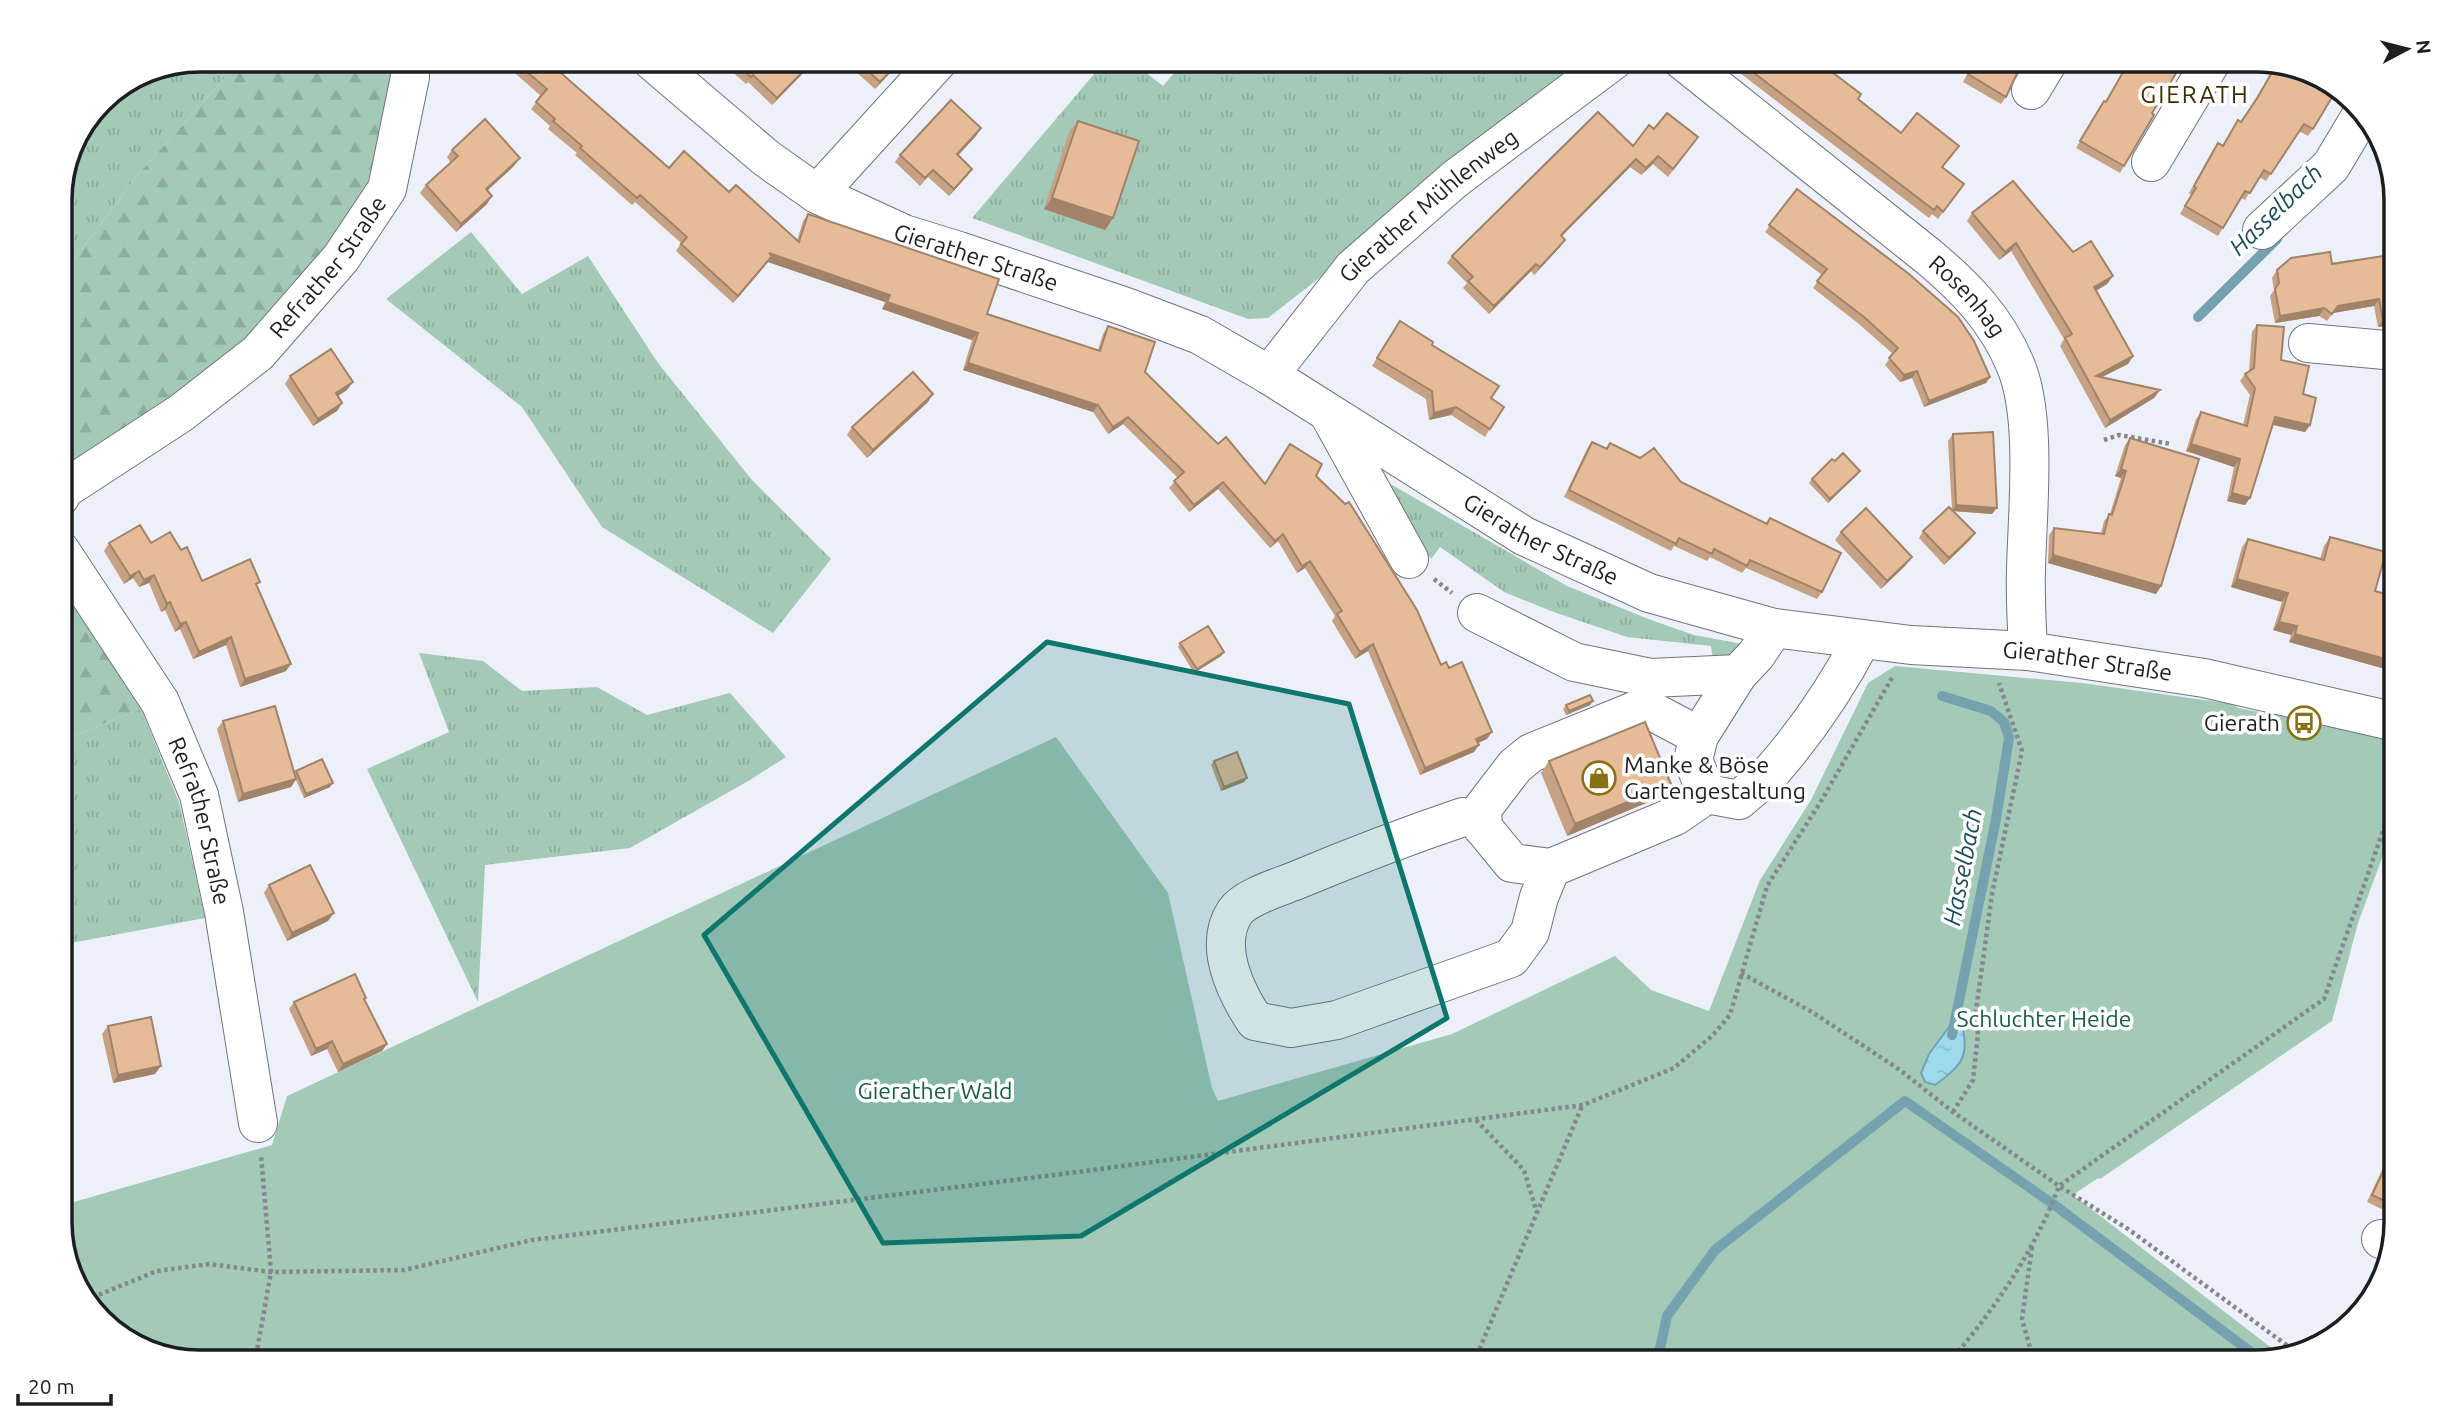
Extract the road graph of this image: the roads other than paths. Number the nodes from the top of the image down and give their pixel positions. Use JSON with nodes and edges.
{"nodes":[{"id":1,"x":410,"y":72,"type":"edge"},
{"id":2,"x":664,"y":72,"type":"edge"},
{"id":3,"x":928,"y":72,"type":"edge"},
{"id":4,"x":1598,"y":72,"type":"edge"},
{"id":5,"x":1697,"y":72,"type":"edge"},
{"id":6,"x":2205,"y":72,"type":"edge"},
{"id":7,"x":2357,"y":121,"type":"edge"},
{"id":8,"x":2151,"y":162,"type":"dead end"},
{"id":9,"x":817,"y":194,"type":"junction"},
{"id":10,"x":2262,"y":230,"type":"dead end"},
{"id":11,"x":2308,"y":343,"type":"dead end"},
{"id":12,"x":2384,"y":350,"type":"edge"},
{"id":13,"x":1269,"y":375,"type":"junction"},
{"id":14,"x":1327,"y":411,"type":"junction"},
{"id":15,"x":72,"y":484,"type":"edge"},
{"id":16,"x":1409,"y":559,"type":"road end"},
{"id":17,"x":72,"y":568,"type":"edge"},
{"id":18,"x":1477,"y":613,"type":"road end"},
{"id":19,"x":1774,"y":628,"type":"junction"},
{"id":20,"x":1862,"y":639,"type":"junction"},
{"id":21,"x":2028,"y":652,"type":"junction"},
{"id":22,"x":1738,"y":674,"type":"junction"},
{"id":23,"x":2384,"y":719,"type":"edge"},
{"id":24,"x":1699,"y":736,"type":"junction"},
{"id":25,"x":1707,"y":794,"type":"junction"},
{"id":26,"x":1483,"y":828,"type":"junction"},
{"id":27,"x":1551,"y":868,"type":"junction"},
{"id":28,"x":258,"y":1123,"type":"road end"}],
"edges":[{"from":1,"to":15,"type":"street","name":"Refrather Straße"},
{"from":2,"to":9,"type":"street","name":"Gierather Straße"},
{"from":3,"to":9,"type":"street"},
{"from":4,"to":13,"type":"street","name":"Gierather Mühlenweg"},
{"from":5,"to":21,"type":"street","name":"Rosenhag"},
{"from":6,"to":8,"type":"street"},
{"from":7,"to":10,"type":"street"},
{"from":9,"to":13,"type":"street","name":"Gierather Straße"},
{"from":11,"to":12,"type":"street"},
{"from":13,"to":14,"type":"street","name":"Gierather Straße"},
{"from":14,"to":16,"type":"street","name":"Gierather Straße"},
{"from":14,"to":19,"type":"street","name":"Gierather Straße"},
{"from":17,"to":28,"type":"street","name":"Refrather Straße"},
{"from":18,"to":22,"type":"street"},
{"from":19,"to":20,"type":"street","name":"Gierather Straße"},
{"from":19,"to":22,"type":"street"},
{"from":20,"to":21,"type":"street","name":"Gierather Straße"},
{"from":20,"to":25,"type":"street"},
{"from":21,"to":23,"type":"street","name":"Gierather Straße"},
{"from":22,"to":24,"type":"street"},
{"from":24,"to":25,"type":"street"},
{"from":24,"to":26,"type":"street"},
{"from":25,"to":27,"type":"street"},
{"from":26,"to":27,"type":"street"},
{"from":26,"to":27,"type":"street"}]}
